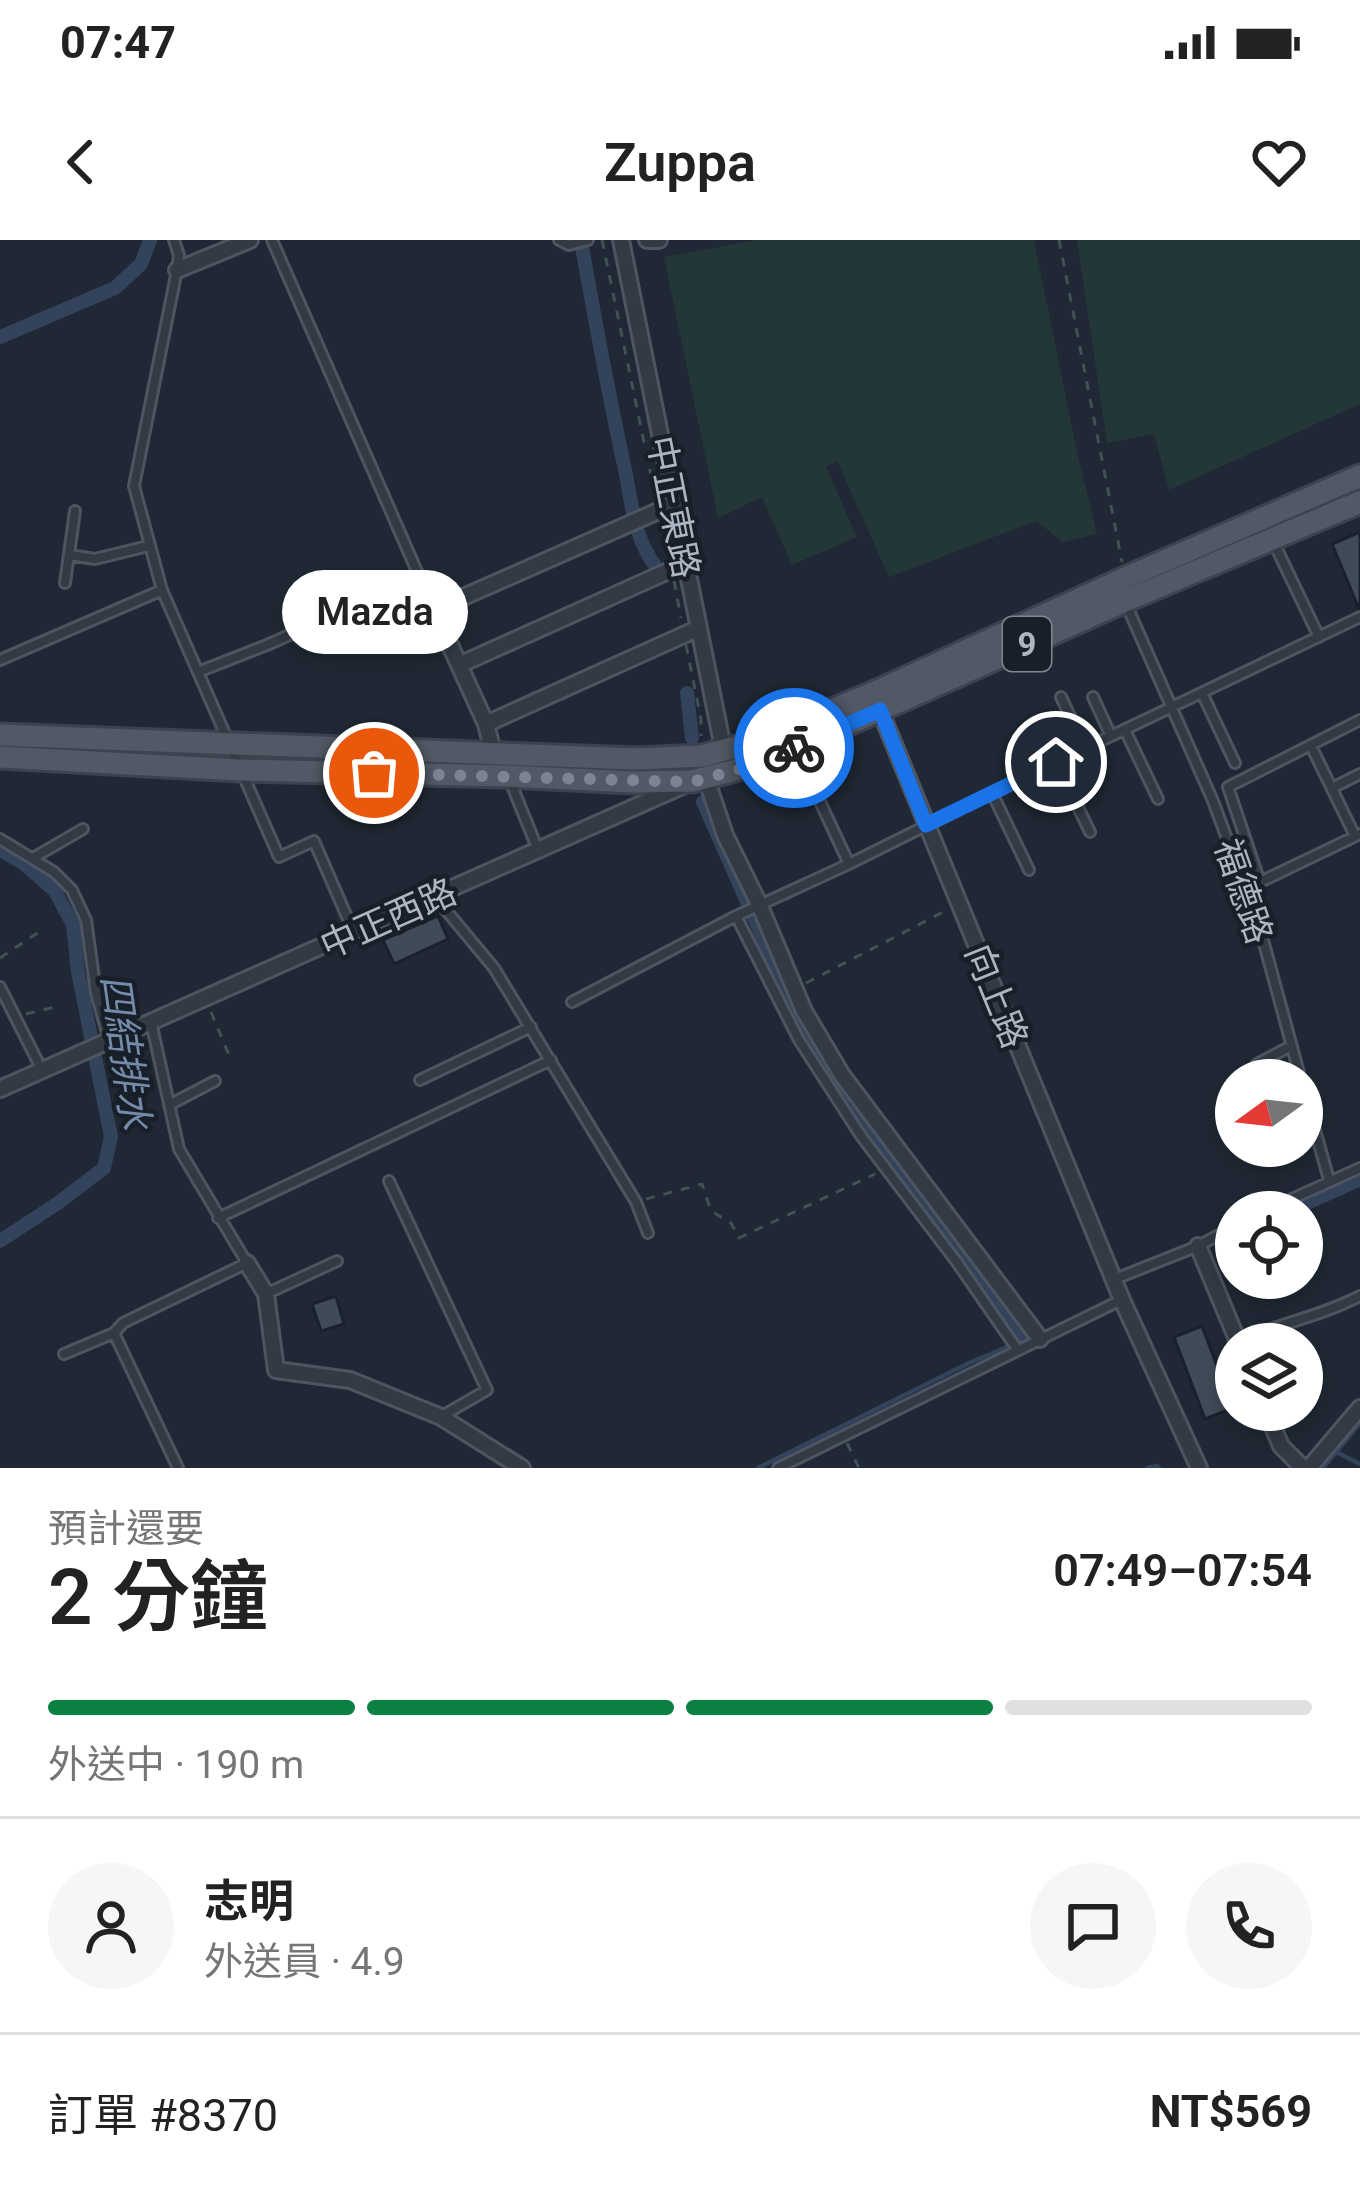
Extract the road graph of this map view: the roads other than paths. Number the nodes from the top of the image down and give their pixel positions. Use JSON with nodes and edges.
{"nodes":[{"id":1,"x":174,"y":240,"type":"edge"},
{"id":2,"x":250,"y":240,"type":"edge"},
{"id":3,"x":272,"y":240,"type":"edge"},
{"id":4,"x":559,"y":240,"type":"edge"},
{"id":5,"x":588,"y":240,"type":"edge"},
{"id":6,"x":621,"y":240,"type":"edge"},
{"id":7,"x":647,"y":240,"type":"edge"},
{"id":8,"x":658,"y":240,"type":"edge"},
{"id":9,"x":177,"y":269,"type":"junction"},
{"id":10,"x":1360,"y":476,"type":"edge"},
{"id":11,"x":1360,"y":502,"type":"edge"},
{"id":12,"x":674,"y":504,"type":"junction"},
{"id":13,"x":75,"y":511,"type":"dead end"},
{"id":14,"x":1272,"y":540,"type":"junction"},
{"id":15,"x":148,"y":546,"type":"junction"},
{"id":16,"x":69,"y":555,"type":"junction"},
{"id":17,"x":686,"y":563,"type":"junction"},
{"id":18,"x":419,"y":577,"type":"junction"},
{"id":19,"x":65,"y":583,"type":"dead end"},
{"id":20,"x":1125,"y":589,"type":"junction"},
{"id":21,"x":162,"y":590,"type":"junction"},
{"id":22,"x":434,"y":610,"type":"junction"},
{"id":23,"x":1360,"y":617,"type":"edge"},
{"id":24,"x":698,"y":628,"type":"junction"},
{"id":25,"x":1319,"y":637,"type":"junction"},
{"id":26,"x":0,"y":660,"type":"edge"},
{"id":27,"x":459,"y":664,"type":"junction"},
{"id":28,"x":198,"y":672,"type":"junction"},
{"id":29,"x":1202,"y":693,"type":"junction"},
{"id":30,"x":1060,"y":697,"type":"dead end"},
{"id":31,"x":1093,"y":697,"type":"dead end"},
{"id":32,"x":877,"y":701,"type":"junction"},
{"id":33,"x":1172,"y":707,"type":"junction"},
{"id":34,"x":1360,"y":720,"type":"edge"},
{"id":35,"x":486,"y":724,"type":"junction"},
{"id":36,"x":1124,"y":730,"type":"junction"},
{"id":37,"x":0,"y":735,"type":"edge"},
{"id":38,"x":1111,"y":736,"type":"junction"},
{"id":39,"x":229,"y":745,"type":"junction"},
{"id":40,"x":1311,"y":745,"type":"junction"},
{"id":41,"x":1085,"y":748,"type":"junction"},
{"id":42,"x":493,"y":752,"type":"junction"},
{"id":43,"x":0,"y":757,"type":"edge"},
{"id":44,"x":1056,"y":762,"type":"junction"},
{"id":45,"x":1235,"y":764,"type":"dead end"},
{"id":46,"x":711,"y":768,"type":"junction"},
{"id":47,"x":240,"y":770,"type":"junction"},
{"id":48,"x":1360,"y":774,"type":"edge"},
{"id":49,"x":508,"y":776,"type":"junction"},
{"id":50,"x":1332,"y":788,"type":"junction"},
{"id":51,"x":814,"y":791,"type":"dead end"},
{"id":52,"x":992,"y":793,"type":"junction"},
{"id":53,"x":1158,"y":799,"type":"dead end"},
{"id":54,"x":926,"y":825,"type":"junction"},
{"id":55,"x":83,"y":829,"type":"dead end"},
{"id":56,"x":1090,"y":832,"type":"dead end"},
{"id":57,"x":1358,"y":835,"type":"edge"},
{"id":58,"x":0,"y":839,"type":"edge"},
{"id":59,"x":539,"y":851,"type":"junction"},
{"id":60,"x":32,"y":858,"type":"junction"},
{"id":61,"x":849,"y":864,"type":"junction"},
{"id":62,"x":1029,"y":870,"type":"dead end"},
{"id":63,"x":435,"y":897,"type":"junction"},
{"id":64,"x":759,"y":904,"type":"junction"},
{"id":65,"x":736,"y":916,"type":"junction"},
{"id":66,"x":354,"y":933,"type":"junction"},
{"id":67,"x":0,"y":987,"type":"edge"},
{"id":68,"x":572,"y":1001,"type":"dead end"},
{"id":69,"x":151,"y":1022,"type":"junction"},
{"id":70,"x":531,"y":1027,"type":"junction"},
{"id":71,"x":110,"y":1040,"type":"junction"},
{"id":72,"x":1292,"y":1046,"type":"junction"},
{"id":73,"x":1267,"y":1059,"type":"edge"},
{"id":74,"x":1296,"y":1059,"type":"edge"},
{"id":75,"x":551,"y":1060,"type":"junction"},
{"id":76,"x":42,"y":1070,"type":"junction"},
{"id":77,"x":419,"y":1080,"type":"dead end"},
{"id":78,"x":215,"y":1081,"type":"dead end"},
{"id":79,"x":0,"y":1089,"type":"edge"},
{"id":80,"x":169,"y":1105,"type":"junction"},
{"id":81,"x":1323,"y":1158,"type":"edge"},
{"id":82,"x":1360,"y":1168,"type":"edge"},
{"id":83,"x":1329,"y":1180,"type":"junction"},
{"id":84,"x":389,"y":1181,"type":"dead end"},
{"id":85,"x":1306,"y":1191,"type":"edge"},
{"id":86,"x":218,"y":1218,"type":"junction"},
{"id":87,"x":648,"y":1233,"type":"dead end"},
{"id":88,"x":1215,"y":1237,"type":"edge"},
{"id":89,"x":1198,"y":1246,"type":"junction"},
{"id":90,"x":337,"y":1262,"type":"dead end"},
{"id":91,"x":247,"y":1263,"type":"junction"},
{"id":92,"x":1114,"y":1280,"type":"junction"},
{"id":93,"x":266,"y":1294,"type":"junction"},
{"id":94,"x":1360,"y":1296,"type":"edge"},
{"id":95,"x":1122,"y":1300,"type":"junction"},
{"id":96,"x":1230,"y":1323,"type":"edge"},
{"id":97,"x":1292,"y":1323,"type":"edge"},
{"id":98,"x":114,"y":1333,"type":"junction"},
{"id":99,"x":1040,"y":1340,"type":"junction"},
{"id":100,"x":1017,"y":1349,"type":"junction"},
{"id":101,"x":64,"y":1354,"type":"dead end"},
{"id":102,"x":1360,"y":1408,"type":"edge"},
{"id":103,"x":441,"y":1417,"type":"junction"},
{"id":104,"x":1275,"y":1431,"type":"edge"},
{"id":105,"x":1199,"y":1467,"type":"edge"},
{"id":106,"x":178,"y":1468,"type":"edge"},
{"id":107,"x":522,"y":1468,"type":"edge"},
{"id":108,"x":778,"y":1468,"type":"edge"},
{"id":109,"x":1306,"y":1468,"type":"edge"}],
"edges":[{"from":1,"to":9,"type":"lane"},
{"from":2,"to":9,"type":"street"},
{"from":3,"to":18,"type":"lane"},
{"from":4,"to":5,"type":"lane"},
{"from":6,"to":12,"type":"street","name":"中正東路"},
{"from":7,"to":8,"type":"street"},
{"from":9,"to":15,"type":"lane"},
{"from":10,"to":20,"type":"main road","number":"9"},
{"from":11,"to":14,"type":"main road","number":"9"},
{"from":12,"to":17,"type":"street","name":"中正東路"},
{"from":12,"to":22,"type":"street"},
{"from":13,"to":16,"type":"lane"},
{"from":14,"to":20,"type":"main road","number":"9"},
{"from":14,"to":25,"type":"lane"},
{"from":15,"to":16,"type":"lane"},
{"from":15,"to":21,"type":"lane"},
{"from":16,"to":19,"type":"lane"},
{"from":17,"to":24,"type":"street","name":"中正東路"},
{"from":17,"to":27,"type":"street"},
{"from":18,"to":22,"type":"lane"},
{"from":18,"to":28,"type":"lane"},
{"from":20,"to":32,"type":"main road","number":"9"},
{"from":20,"to":33,"type":"lane","name":"福德路"},
{"from":21,"to":26,"type":"lane"},
{"from":21,"to":28,"type":"lane"},
{"from":22,"to":27,"type":"street"},
{"from":23,"to":25,"type":"lane"},
{"from":24,"to":35,"type":"street"},
{"from":24,"to":46,"type":"street","name":"中正東路"},
{"from":25,"to":29,"type":"lane"},
{"from":27,"to":35,"type":"street"},
{"from":28,"to":39,"type":"lane"},
{"from":29,"to":33,"type":"lane"},
{"from":29,"to":45,"type":"lane"},
{"from":30,"to":41,"type":"lane"},
{"from":31,"to":38,"type":"lane"},
{"from":32,"to":46,"type":"main road","number":"9"},
{"from":32,"to":54,"type":"street","name":"向上路"},
{"from":33,"to":36,"type":"lane"},
{"from":33,"to":72,"type":"lane","name":"福德路"},
{"from":34,"to":40,"type":"lane"},
{"from":35,"to":42,"type":"street"},
{"from":36,"to":38,"type":"lane"},
{"from":36,"to":53,"type":"lane"},
{"from":37,"to":39,"type":"main road","number":"9"},
{"from":38,"to":41,"type":"lane"},
{"from":39,"to":42,"type":"main road","number":"9"},
{"from":39,"to":47,"type":"lane"},
{"from":40,"to":50,"type":"lane"},
{"from":40,"to":57,"type":"lane"},
{"from":41,"to":44,"type":"lane"},
{"from":42,"to":46,"type":"main road","number":"9"},
{"from":43,"to":47,"type":"main road","number":"9"},
{"from":44,"to":52,"type":"lane"},
{"from":44,"to":56,"type":"lane"},
{"from":46,"to":49,"type":"main road","number":"9"},
{"from":46,"to":59,"type":"street","name":"中正西路"},
{"from":46,"to":64,"type":"street","name":"中正東路"},
{"from":47,"to":49,"type":"main road","number":"9"},
{"from":47,"to":66,"type":"lane"},
{"from":48,"to":50,"type":"lane"},
{"from":49,"to":59,"type":"lane"},
{"from":50,"to":57,"type":"lane"},
{"from":51,"to":61,"type":"lane"},
{"from":52,"to":54,"type":"lane"},
{"from":52,"to":62,"type":"lane"},
{"from":54,"to":61,"type":"lane"},
{"from":54,"to":92,"type":"street","name":"向上路"},
{"from":55,"to":60,"type":"lane"},
{"from":58,"to":60,"type":"lane"},
{"from":59,"to":63,"type":"street","name":"中正西路"},
{"from":60,"to":71,"type":"lane"},
{"from":61,"to":64,"type":"lane"},
{"from":63,"to":66,"type":"street","name":"中正西路"},
{"from":63,"to":70,"type":"lane"},
{"from":64,"to":65,"type":"lane"},
{"from":64,"to":99,"type":"street","name":"中正東路"},
{"from":65,"to":68,"type":"lane"},
{"from":65,"to":100,"type":"lane"},
{"from":66,"to":69,"type":"street","name":"中正西路"},
{"from":67,"to":76,"type":"lane"},
{"from":69,"to":71,"type":"street","name":"中正西路"},
{"from":69,"to":80,"type":"lane"},
{"from":70,"to":75,"type":"lane"},
{"from":70,"to":77,"type":"lane"},
{"from":71,"to":76,"type":"street","name":"中正西路"},
{"from":72,"to":73,"type":"lane"},
{"from":72,"to":74,"type":"lane","name":"福德路"},
{"from":75,"to":86,"type":"lane"},
{"from":75,"to":87,"type":"lane"},
{"from":76,"to":79,"type":"street","name":"中正西路"},
{"from":78,"to":80,"type":"lane"},
{"from":80,"to":86,"type":"lane"},
{"from":81,"to":83,"type":"lane","name":"福德路"},
{"from":82,"to":83,"type":"lane"},
{"from":83,"to":85,"type":"lane"},
{"from":84,"to":103,"type":"lane"},
{"from":86,"to":91,"type":"lane"},
{"from":88,"to":89,"type":"lane"},
{"from":89,"to":92,"type":"lane"},
{"from":89,"to":96,"type":"street"},
{"from":90,"to":93,"type":"lane"},
{"from":91,"to":93,"type":"street"},
{"from":91,"to":98,"type":"lane"},
{"from":92,"to":95,"type":"street","name":"向上路"},
{"from":93,"to":103,"type":"street"},
{"from":94,"to":97,"type":"lane"},
{"from":95,"to":99,"type":"lane"},
{"from":95,"to":105,"type":"street","name":"向上路"},
{"from":98,"to":101,"type":"lane"},
{"from":98,"to":106,"type":"lane"},
{"from":99,"to":100,"type":"lane"},
{"from":100,"to":108,"type":"lane"},
{"from":102,"to":109,"type":"street"},
{"from":103,"to":107,"type":"street"},
{"from":104,"to":109,"type":"street"}]}
